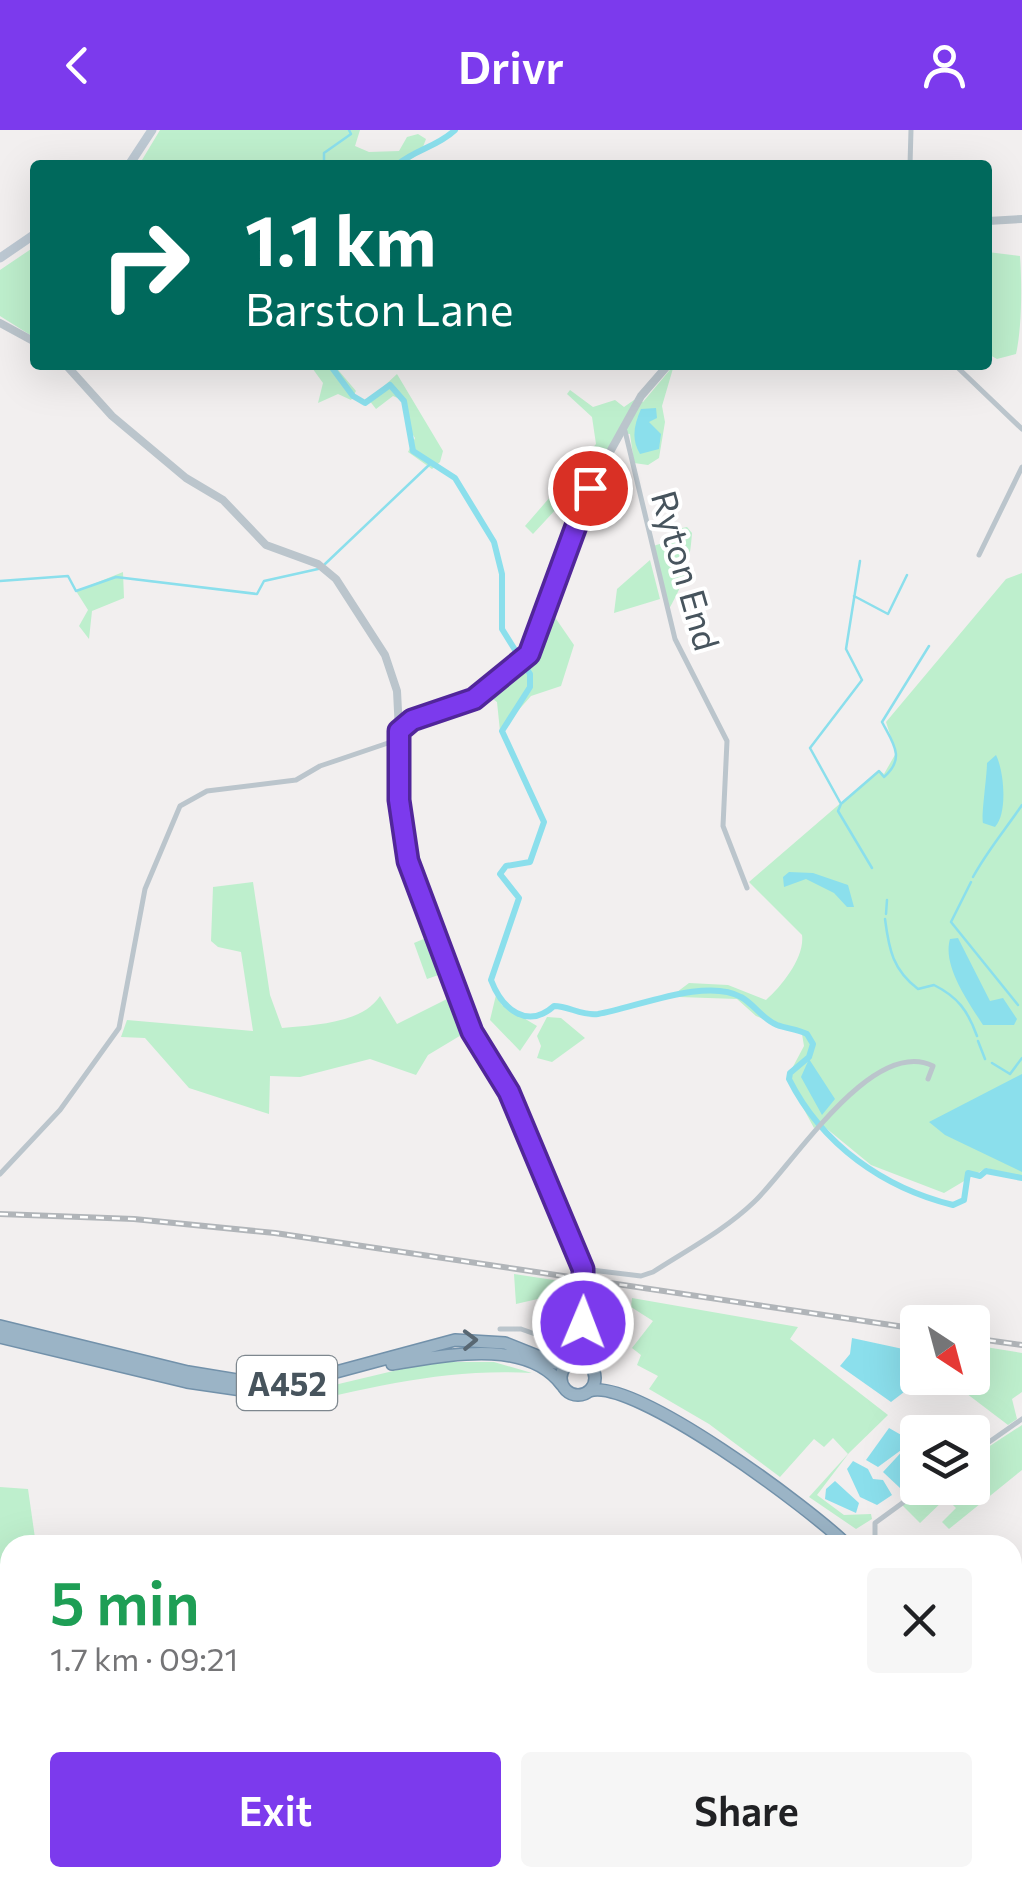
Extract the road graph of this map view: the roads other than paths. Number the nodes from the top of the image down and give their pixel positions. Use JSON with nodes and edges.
{"nodes":[{"id":1,"x":152,"y":130,"type":"edge"},
{"id":2,"x":911,"y":130,"type":"edge"},
{"id":3,"x":132,"y":160,"type":"edge"},
{"id":4,"x":910,"y":160,"type":"edge"},
{"id":5,"x":1022,"y":219,"type":"edge"},
{"id":6,"x":992,"y":221,"type":"edge"},
{"id":7,"x":30,"y":237,"type":"edge"},
{"id":8,"x":0,"y":258,"type":"edge"},
{"id":9,"x":0,"y":323,"type":"edge"},
{"id":10,"x":30,"y":339,"type":"edge"},
{"id":11,"x":71,"y":370,"type":"edge"},
{"id":12,"x":663,"y":370,"type":"edge"},
{"id":13,"x":959,"y":370,"type":"edge"},
{"id":14,"x":1022,"y":429,"type":"edge"},
{"id":15,"x":625,"y":431,"type":"junction"},
{"id":16,"x":1022,"y":467,"type":"edge"},
{"id":17,"x":979,"y":555,"type":"dead end"},
{"id":18,"x":399,"y":708,"type":"junction"},
{"id":19,"x":412,"y":720,"type":"junction"},
{"id":20,"x":399,"y":731,"type":"junction"},
{"id":21,"x":388,"y":743,"type":"junction"},
{"id":22,"x":401,"y":744,"type":"junction"},
{"id":23,"x":748,"y":888,"type":"dead end"},
{"id":24,"x":928,"y":1078,"type":"dead end"},
{"id":25,"x":0,"y":1174,"type":"edge"},
{"id":26,"x":583,"y":1269,"type":"junction"},
{"id":27,"x":0,"y":1326,"type":"edge"},
{"id":28,"x":500,"y":1330,"type":"dead end"},
{"id":29,"x":524,"y":1333,"type":"junction"},
{"id":30,"x":0,"y":1337,"type":"edge"},
{"id":31,"x":549,"y":1339,"type":"dead end"},
{"id":32,"x":506,"y":1343,"type":"junction"},
{"id":33,"x":529,"y":1350,"type":"junction"},
{"id":34,"x":576,"y":1362,"type":"junction"},
{"id":35,"x":593,"y":1371,"type":"junction"},
{"id":36,"x":562,"y":1384,"type":"junction"},
{"id":37,"x":589,"y":1391,"type":"junction"},
{"id":38,"x":650,"y":1406,"type":"junction"},
{"id":39,"x":1022,"y":1419,"type":"edge"},
{"id":40,"x":990,"y":1441,"type":"edge"},
{"id":41,"x":900,"y":1504,"type":"edge"},
{"id":42,"x":837,"y":1535,"type":"edge"},
{"id":43,"x":877,"y":1535,"type":"edge"}],
"edges":[{"from":1,"to":3,"type":"main road"},
{"from":2,"to":4,"type":"street"},
{"from":5,"to":6,"type":"street"},
{"from":7,"to":8,"type":"main road"},
{"from":9,"to":10,"type":"street"},
{"from":11,"to":18,"type":"street"},
{"from":12,"to":15,"type":"street"},
{"from":13,"to":14,"type":"street"},
{"from":15,"to":19,"type":"street"},
{"from":15,"to":23,"type":"street","name":"Ryton End"},
{"from":16,"to":17,"type":"street"},
{"from":18,"to":19,"type":"street"},
{"from":18,"to":20,"type":"street"},
{"from":19,"to":20,"type":"street"},
{"from":20,"to":21,"type":"street"},
{"from":20,"to":22,"type":"street"},
{"from":21,"to":22,"type":"street"},
{"from":21,"to":25,"type":"street"},
{"from":22,"to":26,"type":"street"},
{"from":24,"to":26,"type":"street"},
{"from":26,"to":34,"type":"street"},
{"from":27,"to":32,"type":"highway","number":"A452","one_way":true},
{"from":28,"to":29,"type":"street"},
{"from":29,"to":31,"type":"street"},
{"from":29,"to":32,"type":"street"},
{"from":29,"to":33,"type":"street"},
{"from":30,"to":36,"type":"highway","number":"A452"},
{"from":32,"to":33,"type":"highway","number":"A452"},
{"from":33,"to":34,"type":"highway","number":"A452"},
{"from":34,"to":35,"type":"highway","number":"A452"},
{"from":34,"to":36,"type":"highway"},
{"from":35,"to":37,"type":"highway"},
{"from":35,"to":38,"type":"highway","number":"A452"},
{"from":36,"to":37,"type":"highway","number":"A452"},
{"from":37,"to":38,"type":"highway","number":"A452"},
{"from":38,"to":42,"type":"highway","number":"A452"},
{"from":39,"to":40,"type":"street"},
{"from":41,"to":43,"type":"street"}]}
